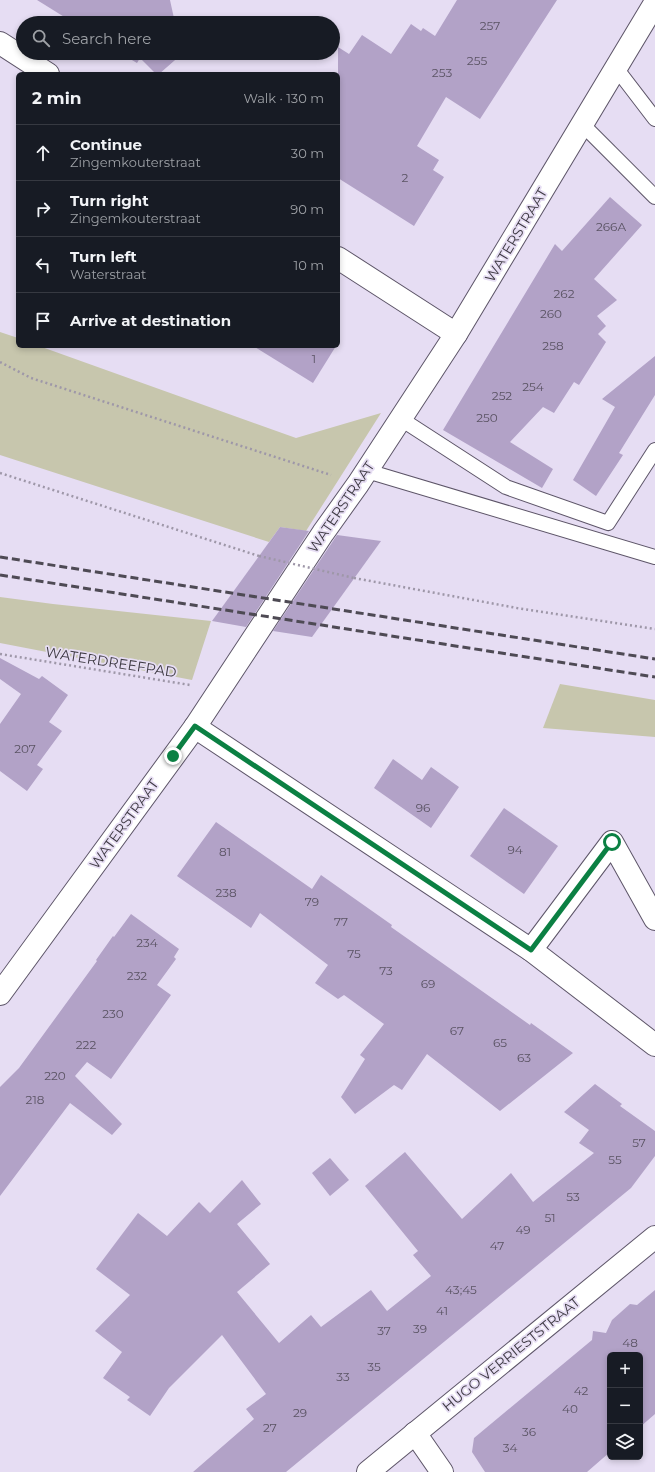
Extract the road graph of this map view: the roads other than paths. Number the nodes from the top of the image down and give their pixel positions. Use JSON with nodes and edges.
{"nodes":[{"id":1,"x":655,"y":3,"type":"edge"},
{"id":2,"x":0,"y":43,"type":"edge"},
{"id":3,"x":16,"y":53,"type":"edge"},
{"id":4,"x":26,"y":60,"type":"edge"},
{"id":5,"x":616,"y":68,"type":"junction"},
{"id":6,"x":45,"y":72,"type":"edge"},
{"id":7,"x":655,"y":119,"type":"edge"},
{"id":8,"x":582,"y":124,"type":"junction"},
{"id":9,"x":655,"y":197,"type":"edge"},
{"id":10,"x":340,"y":259,"type":"edge"},
{"id":11,"x":456,"y":334,"type":"junction"},
{"id":12,"x":401,"y":419,"type":"junction"},
{"id":13,"x":655,"y":450,"type":"edge"},
{"id":14,"x":363,"y":477,"type":"junction"},
{"id":15,"x":655,"y":558,"type":"edge"},
{"id":16,"x":195,"y":726,"type":"junction"},
{"id":17,"x":655,"y":919,"type":"edge"},
{"id":18,"x":531,"y":950,"type":"junction"},
{"id":19,"x":0,"y":994,"type":"edge"},
{"id":20,"x":655,"y":1045,"type":"edge"},
{"id":21,"x":655,"y":1237,"type":"edge"},
{"id":22,"x":415,"y":1433,"type":"junction"},
{"id":23,"x":368,"y":1472,"type":"edge"},
{"id":24,"x":442,"y":1472,"type":"edge"}],
"edges":[{"from":1,"to":5,"type":"street","name":"WATERSTRAAT"},
{"from":2,"to":3,"type":"street"},
{"from":4,"to":6,"type":"street"},
{"from":5,"to":7,"type":"lane"},
{"from":5,"to":8,"type":"street","name":"WATERSTRAAT"},
{"from":8,"to":9,"type":"lane"},
{"from":8,"to":11,"type":"street","name":"WATERSTRAAT"},
{"from":10,"to":11,"type":"street"},
{"from":11,"to":12,"type":"street","name":"WATERSTRAAT"},
{"from":12,"to":13,"type":"lane"},
{"from":12,"to":14,"type":"street","name":"WATERSTRAAT"},
{"from":14,"to":15,"type":"lane"},
{"from":14,"to":16,"type":"street","name":"WATERSTRAAT"},
{"from":16,"to":18,"type":"street"},
{"from":16,"to":19,"type":"street","name":"WATERSTRAAT"},
{"from":17,"to":18,"type":"street"},
{"from":18,"to":20,"type":"street"},
{"from":21,"to":22,"type":"street","name":"HUGO VERRIESTSTRAAT"},
{"from":22,"to":23,"type":"street","name":"HUGO VERRIESTSTRAAT"},
{"from":22,"to":24,"type":"street"}]}
